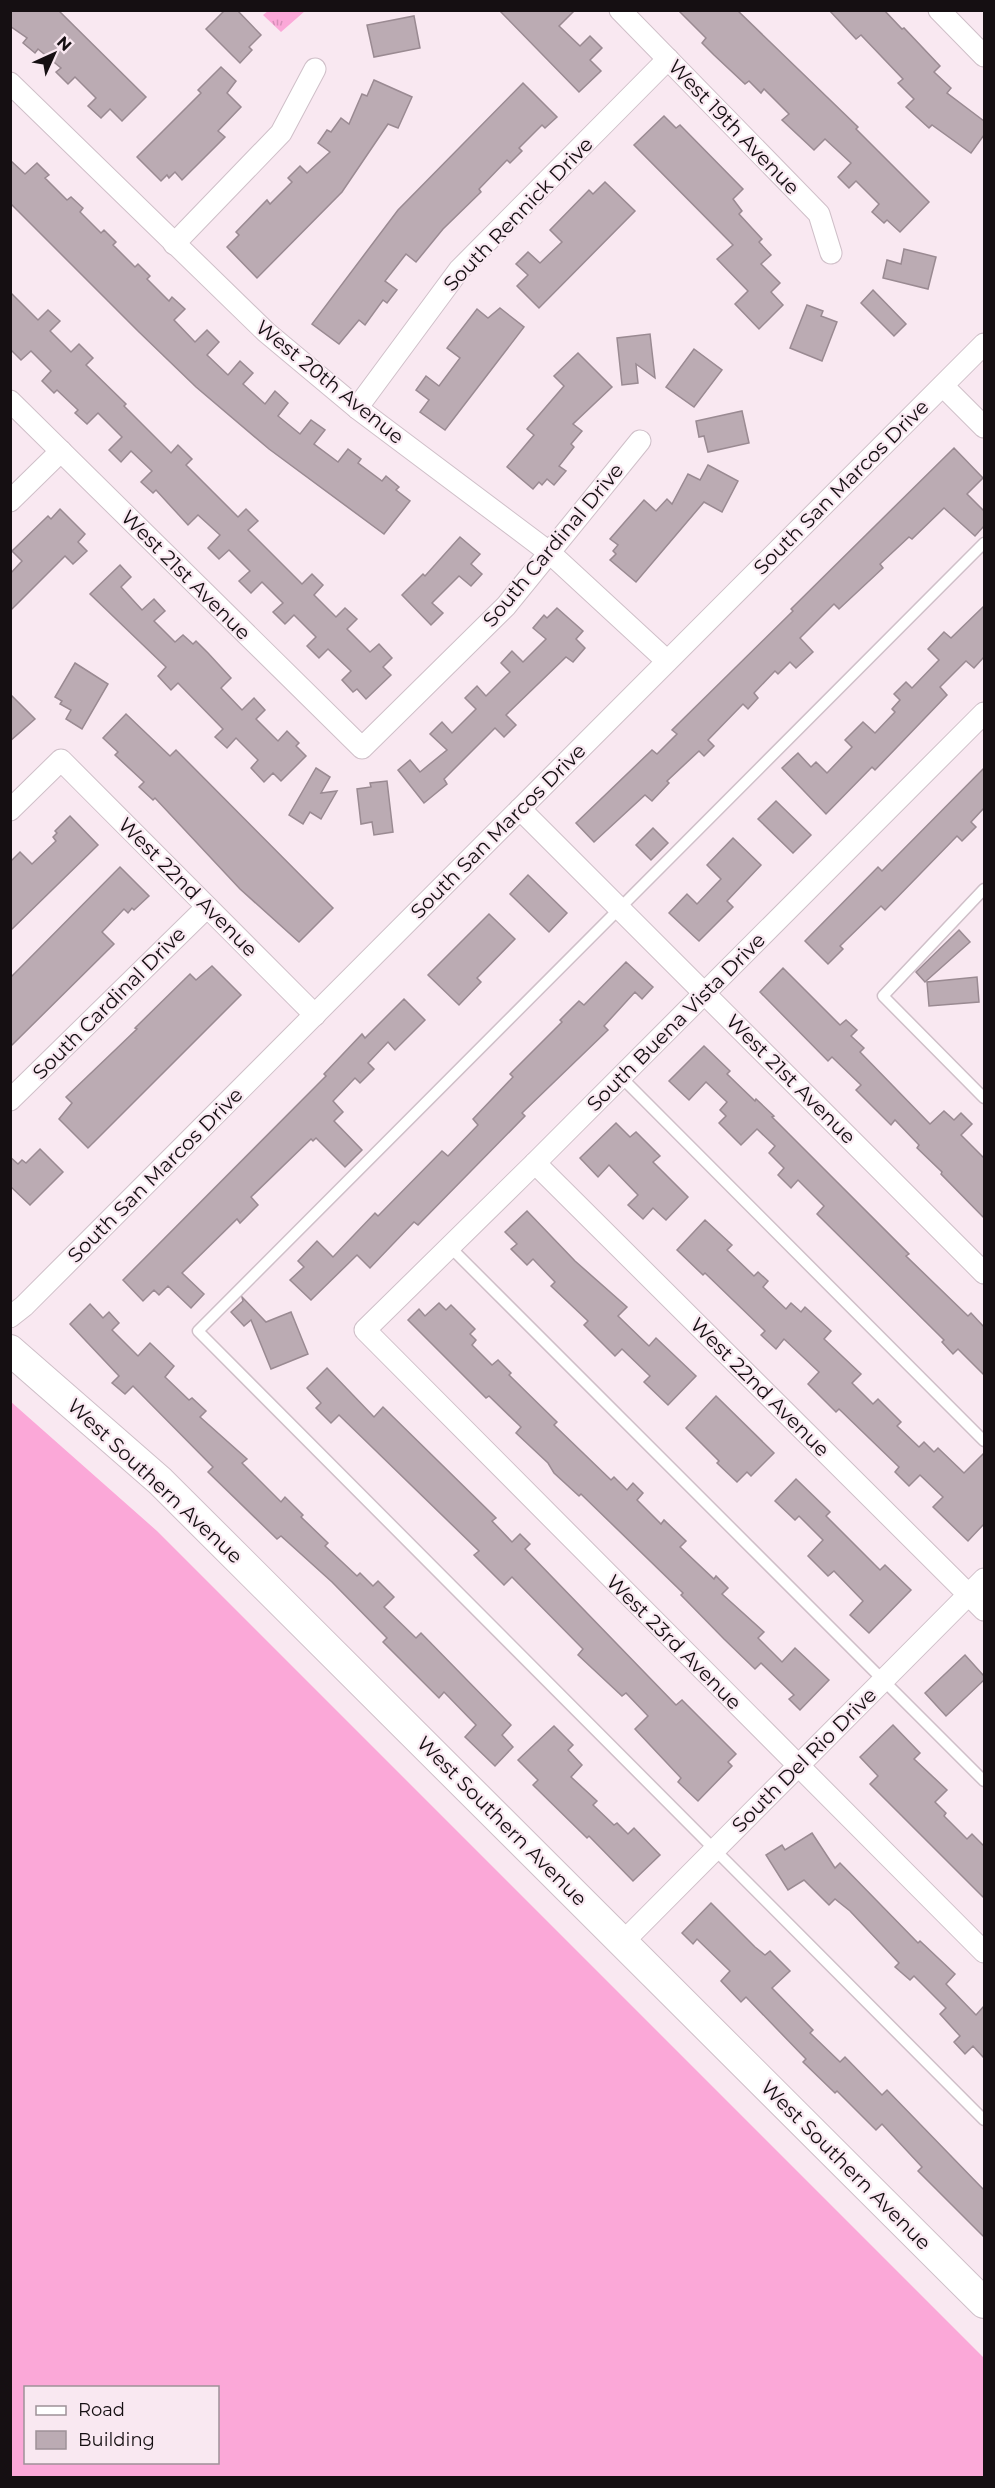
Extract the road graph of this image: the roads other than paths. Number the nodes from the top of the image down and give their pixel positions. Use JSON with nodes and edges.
{"nodes":[{"id":1,"x":620,"y":10,"type":"edge"},
{"id":2,"x":939,"y":10,"type":"edge"},
{"id":3,"x":984,"y":56,"type":"edge"},
{"id":4,"x":668,"y":59,"type":"junction"},
{"id":5,"x":315,"y":69,"type":"dead end"},
{"id":6,"x":10,"y":83,"type":"edge"},
{"id":7,"x":174,"y":244,"type":"junction"},
{"id":8,"x":831,"y":254,"type":"dead end"},
{"id":9,"x":984,"y":344,"type":"edge"},
{"id":10,"x":943,"y":386,"type":"junction"},
{"id":11,"x":10,"y":401,"type":"edge"},
{"id":12,"x":357,"y":408,"type":"junction"},
{"id":13,"x":984,"y":427,"type":"edge"},
{"id":14,"x":640,"y":441,"type":"dead end"},
{"id":15,"x":61,"y":451,"type":"junction"},
{"id":16,"x":10,"y":501,"type":"edge"},
{"id":17,"x":984,"y":543,"type":"edge"},
{"id":18,"x":550,"y":553,"type":"junction"},
{"id":19,"x":668,"y":661,"type":"junction"},
{"id":20,"x":984,"y":713,"type":"edge"},
{"id":21,"x":362,"y":748,"type":"joint"},
{"id":22,"x":520,"y":809,"type":"junction"},
{"id":23,"x":10,"y":810,"type":"edge"},
{"id":24,"x":984,"y":889,"type":"edge"},
{"id":25,"x":207,"y":907,"type":"junction"},
{"id":26,"x":619,"y":908,"type":"junction"},
{"id":27,"x":704,"y":993,"type":"junction"},
{"id":28,"x":315,"y":1015,"type":"junction"},
{"id":29,"x":621,"y":1077,"type":"junction"},
{"id":30,"x":984,"y":1098,"type":"edge"},
{"id":31,"x":10,"y":1100,"type":"edge"},
{"id":32,"x":535,"y":1163,"type":"junction"},
{"id":33,"x":450,"y":1247,"type":"junction"},
{"id":34,"x":984,"y":1273,"type":"edge"},
{"id":35,"x":10,"y":1317,"type":"edge"},
{"id":36,"x":365,"y":1330,"type":"joint"},
{"id":37,"x":10,"y":1350,"type":"edge"},
{"id":38,"x":984,"y":1441,"type":"edge"},
{"id":39,"x":984,"y":1579,"type":"edge"},
{"id":40,"x":969,"y":1594,"type":"junction"},
{"id":41,"x":984,"y":1610,"type":"edge"},
{"id":42,"x":883,"y":1680,"type":"junction"},
{"id":43,"x":797,"y":1767,"type":"junction"},
{"id":44,"x":984,"y":1781,"type":"edge"},
{"id":45,"x":716,"y":1848,"type":"junction"},
{"id":46,"x":623,"y":1942,"type":"junction"},
{"id":47,"x":984,"y":1952,"type":"edge"},
{"id":48,"x":984,"y":2120,"type":"edge"},
{"id":49,"x":984,"y":2303,"type":"edge"}],
"edges":[{"from":1,"to":4,"type":"street","name":"West 19th Avenue"},
{"from":2,"to":3,"type":"street"},
{"from":4,"to":8,"type":"street","name":"West 19th Avenue"},
{"from":4,"to":12,"type":"street","name":"South Rennick Drive"},
{"from":5,"to":7,"type":"street"},
{"from":6,"to":7,"type":"street","name":"West 20th Avenue"},
{"from":7,"to":12,"type":"street","name":"West 20th Avenue"},
{"from":9,"to":10,"type":"street","name":"South San Marcos Drive"},
{"from":10,"to":13,"type":"street"},
{"from":10,"to":19,"type":"street","name":"South San Marcos Drive"},
{"from":11,"to":15,"type":"street","name":"West 21st Avenue"},
{"from":12,"to":18,"type":"street","name":"West 20th Avenue"},
{"from":14,"to":18,"type":"street","name":"South Cardinal Drive"},
{"from":15,"to":16,"type":"street"},
{"from":15,"to":21,"type":"street","name":"West 21st Avenue"},
{"from":17,"to":26,"type":"lane"},
{"from":18,"to":19,"type":"street","name":"West 20th Avenue"},
{"from":18,"to":21,"type":"street","name":"South Cardinal Drive"},
{"from":19,"to":22,"type":"street","name":"South San Marcos Drive"},
{"from":20,"to":27,"type":"street","name":"South Buena Vista Drive"},
{"from":22,"to":26,"type":"street","name":"West 21st Avenue"},
{"from":22,"to":28,"type":"street","name":"South San Marcos Drive"},
{"from":23,"to":25,"type":"street","name":"West 22nd Avenue"},
{"from":24,"to":30,"type":"lane"},
{"from":25,"to":28,"type":"street","name":"West 22nd Avenue"},
{"from":25,"to":31,"type":"street","name":"South Cardinal Drive"},
{"from":26,"to":27,"type":"street","name":"West 21st Avenue"},
{"from":26,"to":45,"type":"lane"},
{"from":27,"to":29,"type":"street","name":"South Buena Vista Drive"},
{"from":27,"to":34,"type":"street","name":"West 21st Avenue"},
{"from":28,"to":35,"type":"street","name":"South San Marcos Drive"},
{"from":29,"to":32,"type":"street","name":"South Buena Vista Drive"},
{"from":29,"to":38,"type":"lane"},
{"from":32,"to":33,"type":"street","name":"South Buena Vista Drive"},
{"from":32,"to":40,"type":"street","name":"West 22nd Avenue"},
{"from":33,"to":36,"type":"street","name":"South Buena Vista Drive"},
{"from":33,"to":42,"type":"lane"},
{"from":36,"to":43,"type":"street","name":"West 23rd Avenue"},
{"from":37,"to":46,"type":"main road","name":"West Southern Avenue"},
{"from":39,"to":40,"type":"street","name":"South Del Rio Drive"},
{"from":40,"to":41,"type":"street","name":"West 22nd Avenue"},
{"from":40,"to":42,"type":"street","name":"South Del Rio Drive"},
{"from":42,"to":43,"type":"street","name":"South Del Rio Drive"},
{"from":42,"to":44,"type":"lane"},
{"from":43,"to":45,"type":"street","name":"South Del Rio Drive"},
{"from":43,"to":47,"type":"street","name":"West 23rd Avenue"},
{"from":45,"to":46,"type":"street","name":"South Del Rio Drive"},
{"from":45,"to":48,"type":"lane"},
{"from":46,"to":49,"type":"main road","name":"West Southern Avenue"}]}
